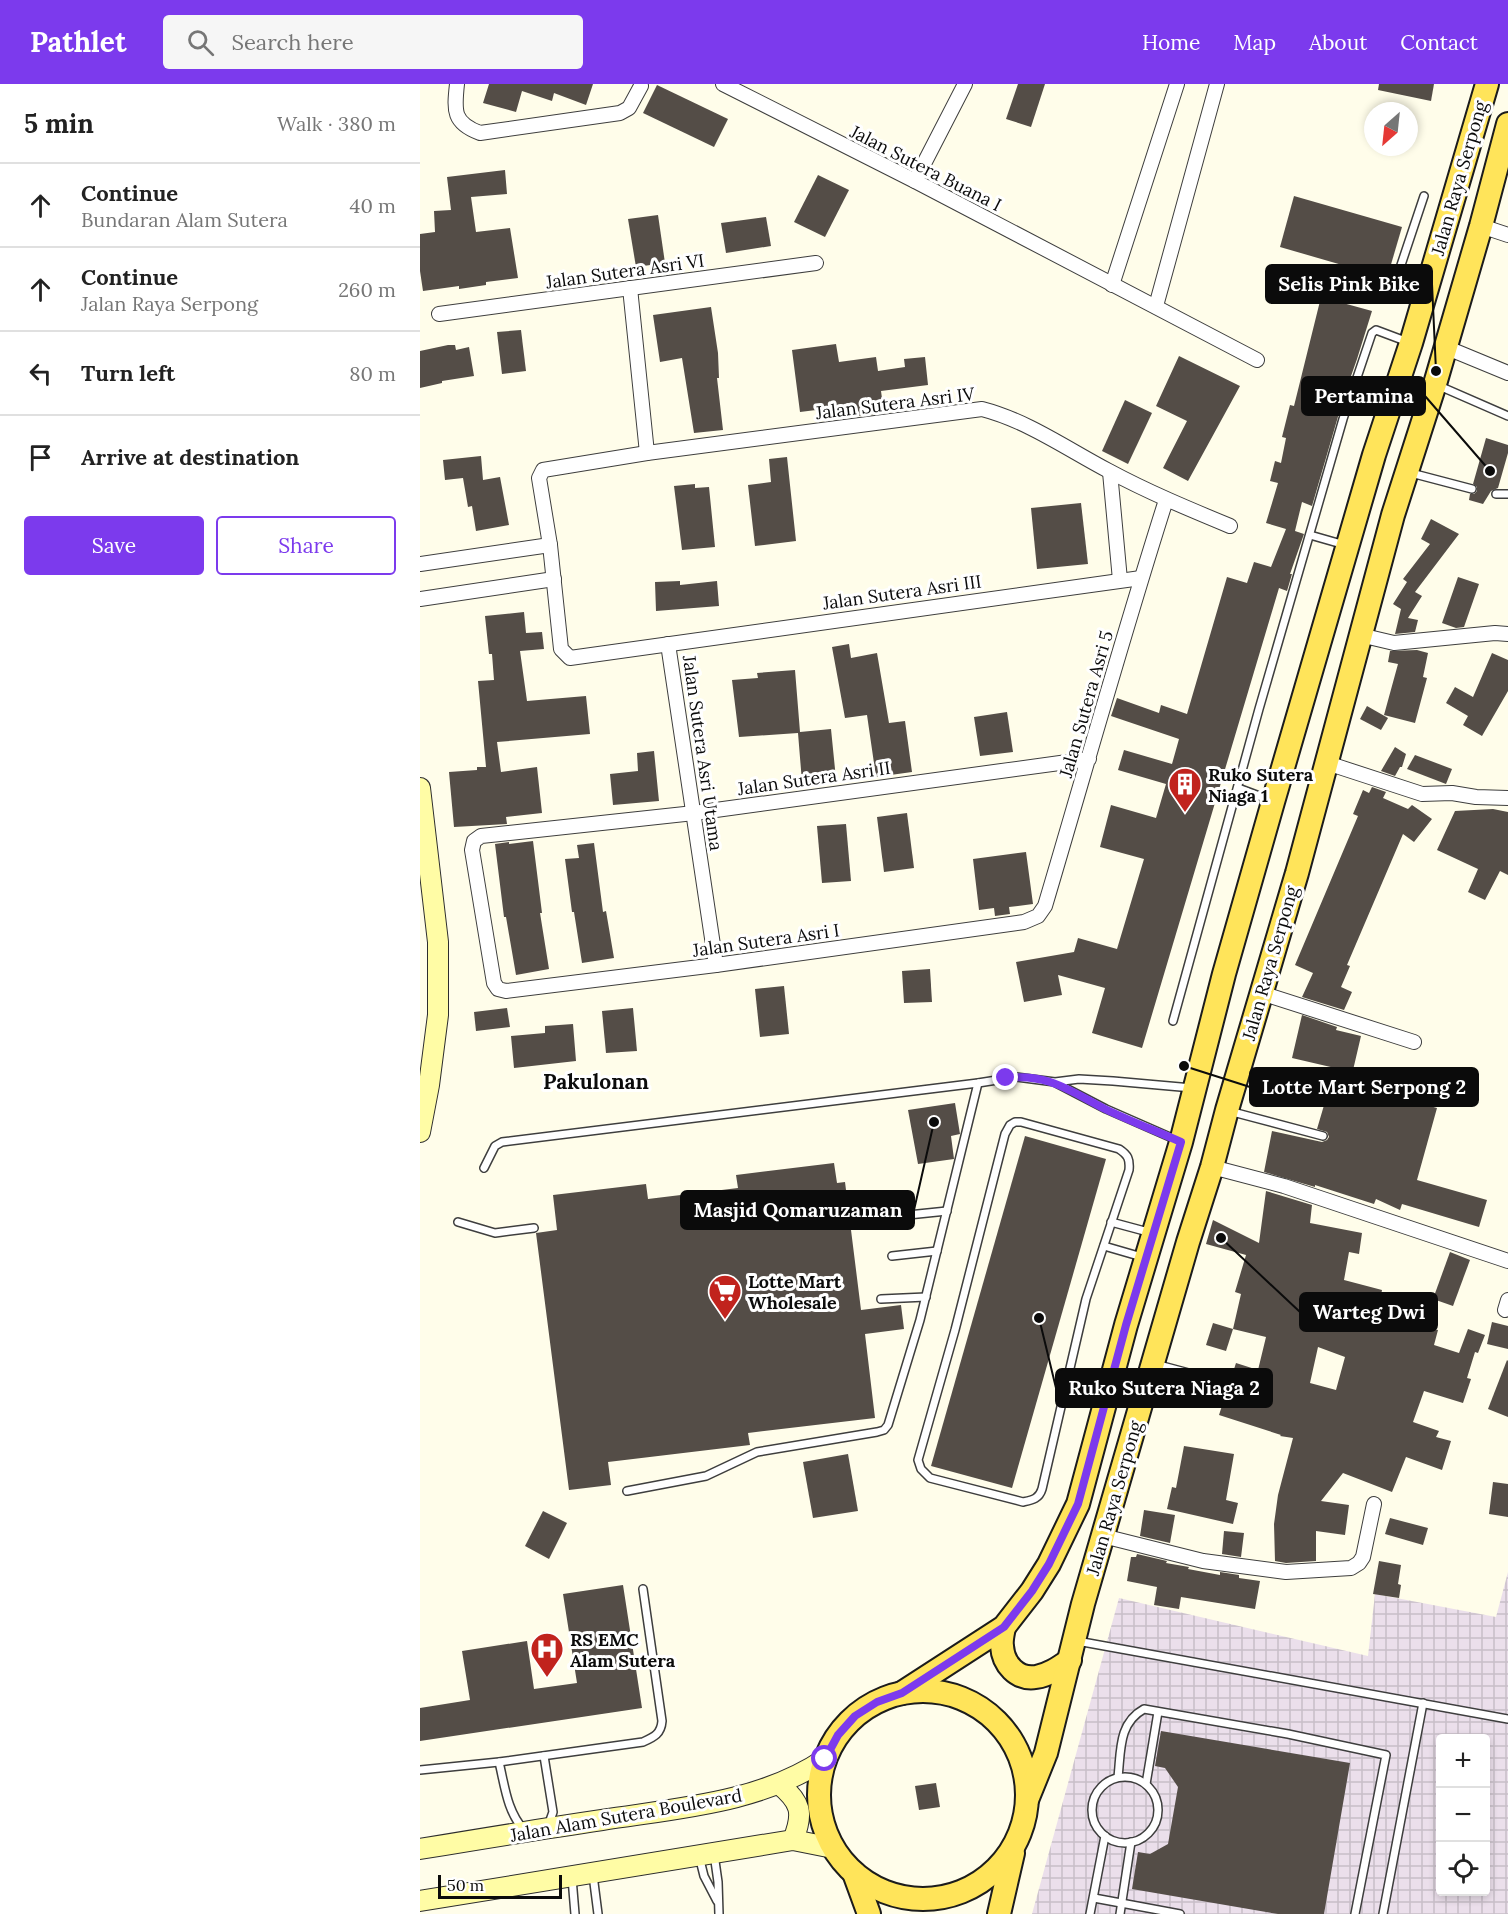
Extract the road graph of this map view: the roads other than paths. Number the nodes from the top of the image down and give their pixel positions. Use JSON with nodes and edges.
{"nodes":[{"id":1,"x":457,"y":84,"type":"edge"},
{"id":2,"x":723,"y":84,"type":"edge"},
{"id":3,"x":965,"y":84,"type":"edge"},
{"id":4,"x":1177,"y":84,"type":"edge"},
{"id":5,"x":1217,"y":84,"type":"edge"},
{"id":6,"x":1487,"y":84,"type":"edge"},
{"id":7,"x":641,"y":86,"type":"dead end"},
{"id":8,"x":1508,"y":124,"type":"edge"},
{"id":9,"x":915,"y":182,"type":"junction"},
{"id":10,"x":1424,"y":196,"type":"dead end"},
{"id":11,"x":1481,"y":226,"type":"junction"},
{"id":12,"x":1508,"y":235,"type":"edge"},
{"id":13,"x":816,"y":263,"type":"dead end"},
{"id":14,"x":1112,"y":285,"type":"junction"},
{"id":15,"x":630,"y":288,"type":"junction"},
{"id":16,"x":1427,"y":290,"type":"junction"},
{"id":17,"x":1156,"y":306,"type":"junction"},
{"id":18,"x":440,"y":314,"type":"dead end"},
{"id":19,"x":1411,"y":343,"type":"junction"},
{"id":20,"x":1444,"y":347,"type":"junction"},
{"id":21,"x":1257,"y":360,"type":"dead end"},
{"id":22,"x":1508,"y":373,"type":"edge"},
{"id":23,"x":1435,"y":384,"type":"junction"},
{"id":24,"x":1508,"y":416,"type":"edge"},
{"id":25,"x":647,"y":453,"type":"junction"},
{"id":26,"x":1406,"y":471,"type":"junction"},
{"id":27,"x":1110,"y":472,"type":"junction"},
{"id":28,"x":1472,"y":489,"type":"dead end"},
{"id":29,"x":1508,"y":494,"type":"edge"},
{"id":30,"x":1496,"y":495,"type":"dead end"},
{"id":31,"x":1166,"y":500,"type":"junction"},
{"id":32,"x":1230,"y":526,"type":"dead end"},
{"id":33,"x":1310,"y":535,"type":"junction"},
{"id":34,"x":550,"y":545,"type":"junction"},
{"id":35,"x":1348,"y":546,"type":"junction"},
{"id":36,"x":420,"y":564,"type":"edge"},
{"id":37,"x":1141,"y":578,"type":"junction"},
{"id":38,"x":554,"y":579,"type":"junction"},
{"id":39,"x":1120,"y":580,"type":"junction"},
{"id":40,"x":420,"y":598,"type":"edge"},
{"id":41,"x":1508,"y":634,"type":"edge"},
{"id":42,"x":1360,"y":635,"type":"junction"},
{"id":43,"x":668,"y":644,"type":"junction"},
{"id":44,"x":1089,"y":759,"type":"junction"},
{"id":45,"x":1327,"y":762,"type":"junction"},
{"id":46,"x":420,"y":788,"type":"edge"},
{"id":47,"x":1238,"y":788,"type":"junction"},
{"id":48,"x":1508,"y":798,"type":"edge"},
{"id":49,"x":1273,"y":802,"type":"junction"},
{"id":50,"x":694,"y":813,"type":"junction"},
{"id":51,"x":1038,"y":916,"type":"joint"},
{"id":52,"x":716,"y":965,"type":"junction"},
{"id":53,"x":498,"y":989,"type":"joint"},
{"id":54,"x":1261,"y":993,"type":"junction"},
{"id":55,"x":1173,"y":1020,"type":"dead end"},
{"id":56,"x":1414,"y":1042,"type":"dead end"},
{"id":57,"x":1055,"y":1082,"type":"junction"},
{"id":58,"x":978,"y":1083,"type":"junction"},
{"id":59,"x":1194,"y":1088,"type":"junction"},
{"id":60,"x":1227,"y":1110,"type":"junction"},
{"id":61,"x":420,"y":1132,"type":"edge"},
{"id":62,"x":1323,"y":1136,"type":"dead end"},
{"id":63,"x":1181,"y":1142,"type":"junction"},
{"id":64,"x":1212,"y":1167,"type":"junction"},
{"id":65,"x":484,"y":1168,"type":"dead end"},
{"id":66,"x":947,"y":1211,"type":"junction"},
{"id":67,"x":879,"y":1218,"type":"dead end"},
{"id":68,"x":458,"y":1222,"type":"dead end"},
{"id":69,"x":1111,"y":1222,"type":"junction"},
{"id":70,"x":534,"y":1228,"type":"dead end"},
{"id":71,"x":1154,"y":1234,"type":"junction"},
{"id":72,"x":1104,"y":1246,"type":"junction"},
{"id":73,"x":937,"y":1251,"type":"junction"},
{"id":74,"x":892,"y":1257,"type":"dead end"},
{"id":75,"x":1147,"y":1258,"type":"junction"},
{"id":76,"x":1508,"y":1261,"type":"edge"},
{"id":77,"x":926,"y":1298,"type":"junction"},
{"id":78,"x":881,"y":1299,"type":"dead end"},
{"id":79,"x":1153,"y":1363,"type":"junction"},
{"id":80,"x":1211,"y":1379,"type":"dead end"},
{"id":81,"x":627,"y":1491,"type":"dead end"},
{"id":82,"x":1374,"y":1504,"type":"dead end"},
{"id":83,"x":1103,"y":1536,"type":"junction"},
{"id":84,"x":643,"y":1589,"type":"dead end"},
{"id":85,"x":1004,"y":1627,"type":"junction"},
{"id":86,"x":1072,"y":1650,"type":"junction"},
{"id":87,"x":902,"y":1693,"type":"junction"},
{"id":88,"x":1423,"y":1703,"type":"junction"},
{"id":89,"x":1158,"y":1712,"type":"junction"},
{"id":90,"x":1508,"y":1719,"type":"edge"},
{"id":91,"x":544,"y":1756,"type":"junction"},
{"id":92,"x":825,"y":1759,"type":"junction"},
{"id":93,"x":499,"y":1762,"type":"junction"},
{"id":94,"x":420,"y":1770,"type":"edge"},
{"id":95,"x":1118,"y":1777,"type":"junction"},
{"id":96,"x":779,"y":1784,"type":"junction"},
{"id":97,"x":1146,"y":1784,"type":"junction"},
{"id":98,"x":1027,"y":1800,"type":"junction"},
{"id":99,"x":547,"y":1828,"type":"junction"},
{"id":100,"x":526,"y":1832,"type":"junction"},
{"id":101,"x":1105,"y":1836,"type":"junction"},
{"id":102,"x":793,"y":1840,"type":"junction"},
{"id":103,"x":1131,"y":1842,"type":"junction"},
{"id":104,"x":1014,"y":1846,"type":"junction"},
{"id":105,"x":833,"y":1848,"type":"junction"},
{"id":106,"x":420,"y":1849,"type":"edge"},
{"id":107,"x":706,"y":1855,"type":"junction"},
{"id":108,"x":593,"y":1873,"type":"junction"},
{"id":109,"x":854,"y":1873,"type":"junction"},
{"id":110,"x":572,"y":1876,"type":"junction"},
{"id":111,"x":1094,"y":1898,"type":"junction"},
{"id":112,"x":420,"y":1901,"type":"edge"},
{"id":113,"x":1122,"y":1902,"type":"junction"},
{"id":114,"x":718,"y":1903,"type":"junction"},
{"id":115,"x":575,"y":1914,"type":"edge"},
{"id":116,"x":597,"y":1914,"type":"edge"},
{"id":117,"x":719,"y":1914,"type":"edge"},
{"id":118,"x":870,"y":1914,"type":"edge"},
{"id":119,"x":999,"y":1914,"type":"edge"},
{"id":120,"x":1090,"y":1914,"type":"edge"},
{"id":121,"x":1120,"y":1914,"type":"edge"},
{"id":122,"x":1180,"y":1914,"type":"edge"},
{"id":123,"x":1355,"y":1914,"type":"edge"},
{"id":124,"x":1383,"y":1914,"type":"edge"}],
"edges":[{"from":1,"to":7,"type":"street"},
{"from":2,"to":9,"type":"street","name":"Jalan Sutera Buana I"},
{"from":3,"to":9,"type":"street"},
{"from":4,"to":14,"type":"street"},
{"from":5,"to":17,"type":"street"},
{"from":6,"to":16,"type":"main road","name":"Jalan Raya Serpong"},
{"from":8,"to":11,"type":"main road","name":"Jalan Raya Serpong"},
{"from":9,"to":14,"type":"street","name":"Jalan Sutera Buana I"},
{"from":10,"to":16,"type":"lane"},
{"from":11,"to":12,"type":"street"},
{"from":11,"to":20,"type":"main road","name":"Jalan Raya Serpong"},
{"from":13,"to":15,"type":"street","name":"Jalan Sutera Asri VI"},
{"from":14,"to":17,"type":"street","name":"Jalan Sutera Buana I"},
{"from":15,"to":18,"type":"street","name":"Jalan Sutera Asri VI"},
{"from":15,"to":25,"type":"street"},
{"from":16,"to":19,"type":"main road","name":"Jalan Raya Serpong"},
{"from":17,"to":21,"type":"street","name":"Jalan Sutera Buana I"},
{"from":19,"to":33,"type":"lane"},
{"from":19,"to":35,"type":"main road","name":"Jalan Raya Serpong"},
{"from":20,"to":22,"type":"street"},
{"from":20,"to":23,"type":"main road","name":"Jalan Raya Serpong"},
{"from":23,"to":24,"type":"lane"},
{"from":23,"to":26,"type":"main road","name":"Jalan Raya Serpong"},
{"from":25,"to":27,"type":"street","name":"Jalan Sutera Asri IV"},
{"from":25,"to":34,"type":"street","name":"Jalan Sutera Asri Utama"},
{"from":26,"to":28,"type":"lane"},
{"from":26,"to":42,"type":"main road","name":"Jalan Raya Serpong"},
{"from":27,"to":31,"type":"street","name":"Jalan Sutera Asri IV"},
{"from":27,"to":39,"type":"street"},
{"from":29,"to":30,"type":"lane"},
{"from":31,"to":32,"type":"street","name":"Jalan Sutera Asri IV"},
{"from":31,"to":37,"type":"street","name":"Jalan Sutera Asri 5"},
{"from":33,"to":35,"type":"lane"},
{"from":33,"to":47,"type":"lane"},
{"from":34,"to":36,"type":"street"},
{"from":34,"to":38,"type":"street","name":"Jalan Sutera Asri Utama"},
{"from":35,"to":49,"type":"main road","name":"Jalan Raya Serpong"},
{"from":37,"to":39,"type":"street","name":"Jalan Sutera Asri III"},
{"from":37,"to":44,"type":"street","name":"Jalan Sutera Asri 5"},
{"from":38,"to":40,"type":"street"},
{"from":38,"to":43,"type":"street","name":"Jalan Sutera Asri Utama"},
{"from":39,"to":43,"type":"street","name":"Jalan Sutera Asri III"},
{"from":41,"to":42,"type":"street"},
{"from":42,"to":45,"type":"main road","name":"Jalan Raya Serpong"},
{"from":43,"to":50,"type":"street","name":"Jalan Sutera Asri Utama"},
{"from":44,"to":50,"type":"street","name":"Jalan Sutera Asri II"},
{"from":44,"to":51,"type":"street","name":"Jalan Sutera Asri 5"},
{"from":45,"to":48,"type":"street"},
{"from":45,"to":54,"type":"main road","name":"Jalan Raya Serpong"},
{"from":46,"to":61,"type":"main road"},
{"from":47,"to":49,"type":"lane"},
{"from":47,"to":55,"type":"lane"},
{"from":49,"to":59,"type":"main road","name":"Jalan Raya Serpong"},
{"from":50,"to":52,"type":"street","name":"Jalan Sutera Asri Utama"},
{"from":50,"to":53,"type":"street","name":"Jalan Sutera Asri II"},
{"from":51,"to":52,"type":"street","name":"Jalan Sutera Asri I"},
{"from":52,"to":53,"type":"street","name":"Jalan Sutera Asri I"},
{"from":54,"to":56,"type":"street"},
{"from":54,"to":60,"type":"main road","name":"Jalan Raya Serpong"},
{"from":57,"to":58,"type":"lane"},
{"from":57,"to":59,"type":"lane"},
{"from":57,"to":63,"type":"lane"},
{"from":58,"to":65,"type":"lane"},
{"from":58,"to":66,"type":"lane"},
{"from":59,"to":63,"type":"main road","name":"Jalan Raya Serpong"},
{"from":60,"to":62,"type":"lane"},
{"from":60,"to":64,"type":"main road","name":"Jalan Raya Serpong"},
{"from":63,"to":71,"type":"main road","name":"Jalan Raya Serpong"},
{"from":64,"to":76,"type":"street"},
{"from":64,"to":79,"type":"main road","name":"Jalan Raya Serpong"},
{"from":66,"to":67,"type":"lane"},
{"from":66,"to":73,"type":"lane"},
{"from":68,"to":70,"type":"lane"},
{"from":69,"to":71,"type":"lane"},
{"from":69,"to":72,"type":"lane"},
{"from":69,"to":72,"type":"lane"},
{"from":71,"to":75,"type":"main road","name":"Jalan Raya Serpong"},
{"from":72,"to":75,"type":"lane"},
{"from":73,"to":74,"type":"lane"},
{"from":73,"to":77,"type":"lane"},
{"from":75,"to":85,"type":"main road","name":"Jalan Raya Serpong"},
{"from":77,"to":78,"type":"lane"},
{"from":77,"to":81,"type":"lane"},
{"from":79,"to":80,"type":"lane"},
{"from":79,"to":83,"type":"main road","name":"Jalan Raya Serpong"},
{"from":82,"to":83,"type":"street"},
{"from":83,"to":86,"type":"main road","name":"Jalan Raya Serpong"},
{"from":84,"to":91,"type":"lane"},
{"from":85,"to":86,"type":"main road"},
{"from":85,"to":87,"type":"main road","name":"Jalan Raya Serpong"},
{"from":86,"to":88,"type":"lane"},
{"from":86,"to":98,"type":"main road","name":"Jalan Raya Serpong"},
{"from":87,"to":92,"type":"main road"},
{"from":87,"to":98,"type":"main road"},
{"from":88,"to":90,"type":"lane"},
{"from":88,"to":124,"type":"lane"},
{"from":89,"to":95,"type":"lane"},
{"from":89,"to":97,"type":"lane"},
{"from":89,"to":123,"type":"lane"},
{"from":91,"to":93,"type":"lane"},
{"from":91,"to":99,"type":"lane"},
{"from":92,"to":96,"type":"main road","name":"Jalan Alam Sutera Boulevard"},
{"from":92,"to":105,"type":"main road"},
{"from":93,"to":94,"type":"lane"},
{"from":93,"to":100,"type":"lane"},
{"from":95,"to":97,"type":"lane"},
{"from":95,"to":101,"type":"lane"},
{"from":96,"to":99,"type":"main road","name":"Jalan Alam Sutera Boulevard"},
{"from":96,"to":102,"type":"main road"},
{"from":97,"to":103,"type":"lane"},
{"from":98,"to":104,"type":"main road"},
{"from":99,"to":100,"type":"main road","name":"Jalan Alam Sutera Boulevard"},
{"from":100,"to":106,"type":"main road","name":"Jalan Alam Sutera Boulevard"},
{"from":101,"to":103,"type":"lane"},
{"from":101,"to":111,"type":"lane"},
{"from":102,"to":105,"type":"main road"},
{"from":102,"to":107,"type":"main road"},
{"from":103,"to":113,"type":"lane"},
{"from":104,"to":109,"type":"main road"},
{"from":104,"to":119,"type":"main road"},
{"from":105,"to":109,"type":"main road"},
{"from":107,"to":108,"type":"main road"},
{"from":107,"to":114,"type":"lane"},
{"from":107,"to":114,"type":"lane"},
{"from":108,"to":110,"type":"main road"},
{"from":108,"to":116,"type":"lane"},
{"from":109,"to":118,"type":"main road"},
{"from":110,"to":112,"type":"main road"},
{"from":110,"to":115,"type":"lane"},
{"from":111,"to":113,"type":"lane"},
{"from":111,"to":120,"type":"lane"},
{"from":113,"to":121,"type":"lane"},
{"from":113,"to":122,"type":"lane"},
{"from":114,"to":117,"type":"lane"}]}
